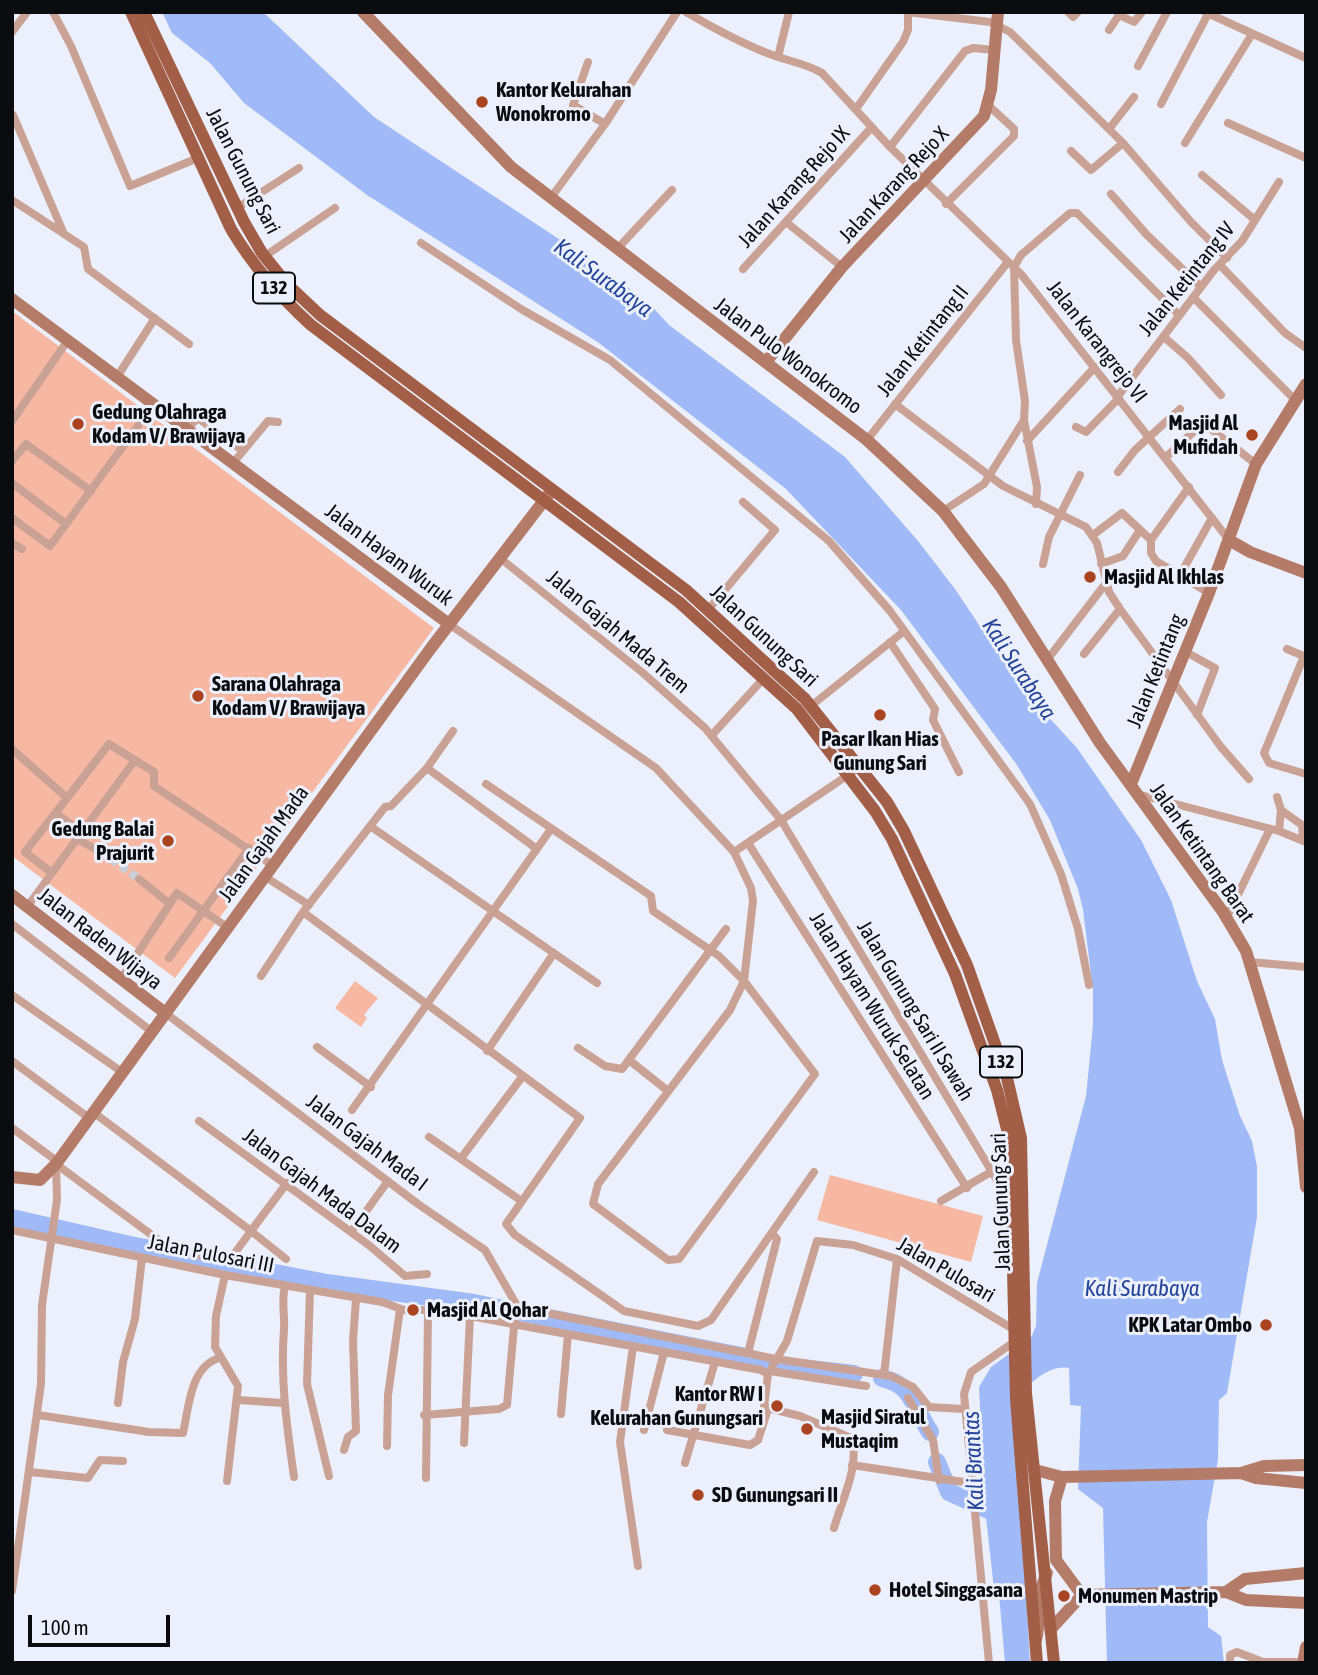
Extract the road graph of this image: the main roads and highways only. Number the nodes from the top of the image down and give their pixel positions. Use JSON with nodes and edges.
{"nodes":[{"id":1,"x":131,"y":12,"type":"edge"},
{"id":2,"x":144,"y":12,"type":"edge"},
{"id":3,"x":161,"y":64,"type":"junction"},
{"id":4,"x":341,"y":339,"type":"junction"},
{"id":5,"x":548,"y":495,"type":"junction"},
{"id":6,"x":1003,"y":1088,"type":"junction"},
{"id":7,"x":1016,"y":1341,"type":"junction"},
{"id":8,"x":1021,"y":1396,"type":"junction"},
{"id":9,"x":1037,"y":1663,"type":"edge"},
{"id":10,"x":1054,"y":1663,"type":"edge"}],
"edges":[{"from":1,"to":3,"type":"main road","name":"Jalan Gunung Sari","number":"132"},
{"from":2,"to":3,"type":"main road","name":"Jalan Gunung Sari","number":"132"},
{"from":3,"to":4,"type":"main road","name":"Jalan Gunung Sari","number":"132"},
{"from":3,"to":4,"type":"main road","name":"Jalan Gunung Sari","number":"132"},
{"from":4,"to":5,"type":"main road","name":"Jalan Gunung Sari","number":"132"},
{"from":5,"to":6,"type":"main road","name":"Jalan Gunung Sari","number":"132"},
{"from":5,"to":6,"type":"main road","name":"Jalan Gunung Sari","number":"132"},
{"from":6,"to":7,"type":"main road","name":"Jalan Gunung Sari","number":"132"},
{"from":6,"to":7,"type":"main road","name":"Jalan Gunung Sari","number":"132"},
{"from":7,"to":8,"type":"main road","name":"Jalan Gunung Sari","number":"132"},
{"from":8,"to":9,"type":"main road","name":"Jalan Gunung Sari","number":"132"},
{"from":8,"to":10,"type":"main road","name":"Jalan Gunung Sari","number":"132"}]}
